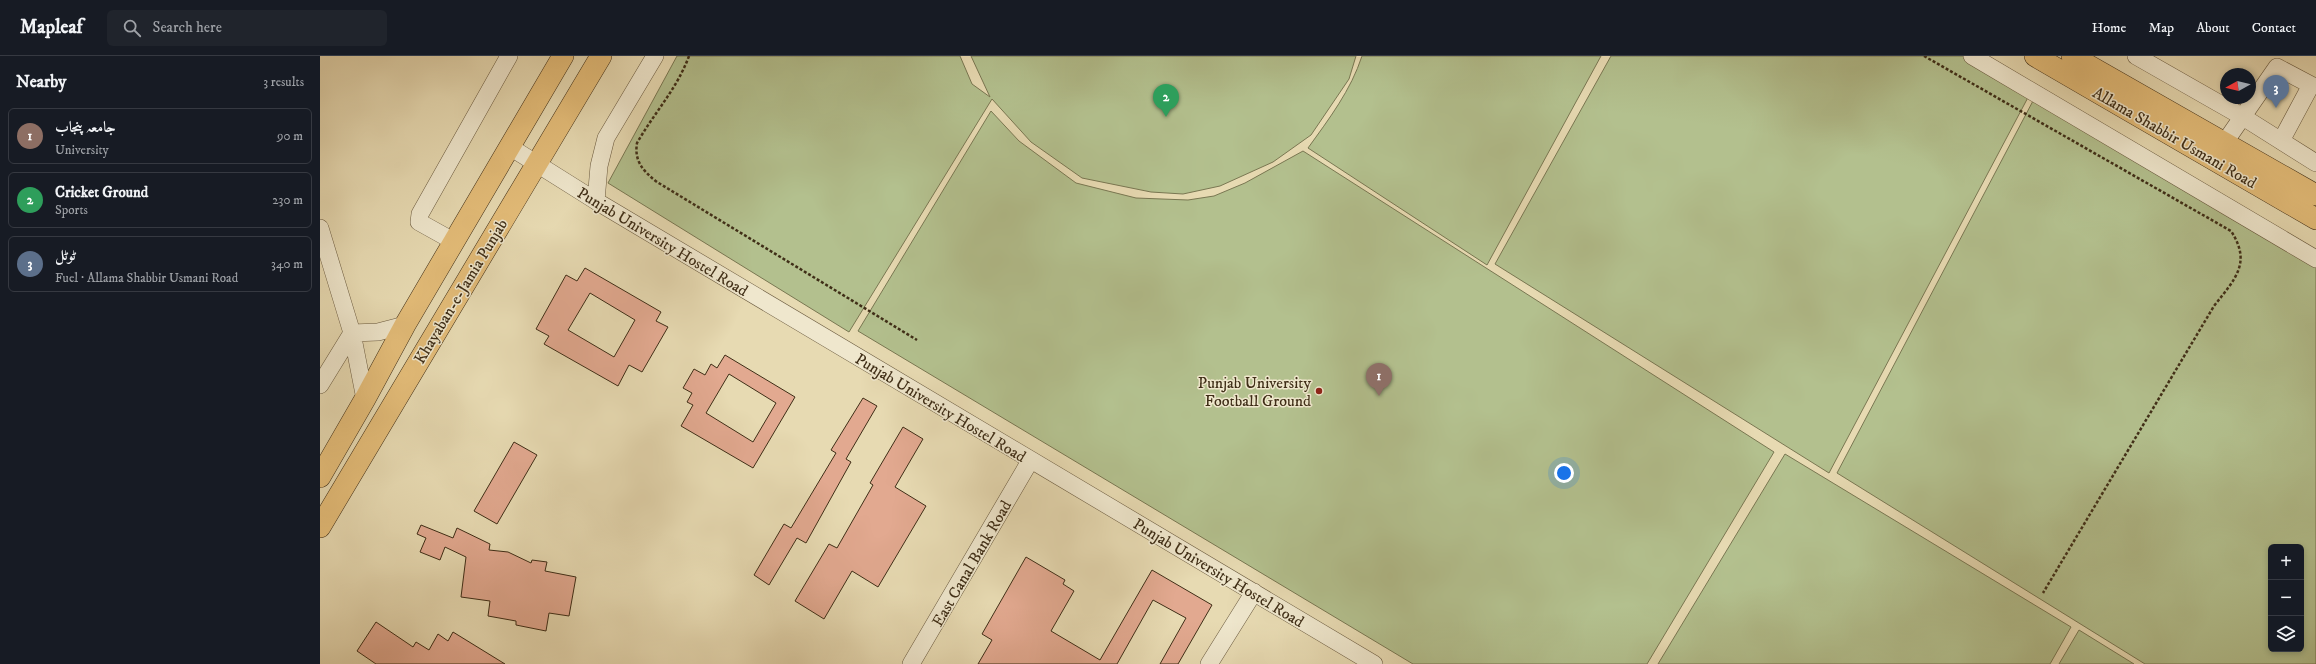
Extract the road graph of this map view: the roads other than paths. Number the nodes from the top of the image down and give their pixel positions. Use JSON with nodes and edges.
{"nodes":[{"id":1,"x":509,"y":56,"type":"edge"},
{"id":2,"x":563,"y":56,"type":"edge"},
{"id":3,"x":601,"y":56,"type":"edge"},
{"id":4,"x":655,"y":56,"type":"edge"},
{"id":5,"x":1972,"y":56,"type":"edge"},
{"id":6,"x":2034,"y":56,"type":"edge"},
{"id":7,"x":2072,"y":56,"type":"edge"},
{"id":8,"x":2136,"y":56,"type":"edge"},
{"id":9,"x":2243,"y":117,"type":"junction"},
{"id":10,"x":2281,"y":141,"type":"junction"},
{"id":11,"x":2225,"y":142,"type":"junction"},
{"id":12,"x":510,"y":147,"type":"junction"},
{"id":13,"x":536,"y":162,"type":"junction"},
{"id":14,"x":2315,"y":162,"type":"edge"},
{"id":15,"x":2308,"y":190,"type":"edge"},
{"id":16,"x":596,"y":201,"type":"junction"},
{"id":17,"x":2316,"y":219,"type":"edge"},
{"id":18,"x":320,"y":228,"type":"edge"},
{"id":19,"x":455,"y":242,"type":"junction"},
{"id":20,"x":2316,"y":259,"type":"edge"},
{"id":21,"x":405,"y":325,"type":"junction"},
{"id":22,"x":352,"y":333,"type":"junction"},
{"id":23,"x":320,"y":385,"type":"edge"},
{"id":24,"x":366,"y":399,"type":"junction"},
{"id":25,"x":1030,"y":461,"type":"junction"},
{"id":26,"x":320,"y":476,"type":"edge"},
{"id":27,"x":320,"y":527,"type":"edge"},
{"id":28,"x":1254,"y":592,"type":"junction"},
{"id":29,"x":911,"y":664,"type":"edge"},
{"id":30,"x":1209,"y":664,"type":"edge"},
{"id":31,"x":1374,"y":664,"type":"edge"}],
"edges":[{"from":1,"to":19,"type":"street"},
{"from":2,"to":12,"type":"main road","name":"Khayaban-e-Jamia Punjab"},
{"from":3,"to":13,"type":"main road","name":"Khayaban-e-Jamia Punjab"},
{"from":4,"to":16,"type":"street"},
{"from":5,"to":20,"type":"street"},
{"from":6,"to":17,"type":"main road","name":"Allama Shabbir Usmani Road"},
{"from":7,"to":11,"type":"main road","name":"Allama Shabbir Usmani Road"},
{"from":8,"to":9,"type":"street"},
{"from":9,"to":10,"type":"street"},
{"from":9,"to":10,"type":"street"},
{"from":9,"to":11,"type":"street"},
{"from":10,"to":14,"type":"street"},
{"from":11,"to":15,"type":"main road","name":"Allama Shabbir Usmani Road"},
{"from":12,"to":13,"type":"street","name":"Punjab University Hostel Road"},
{"from":12,"to":19,"type":"main road","name":"Khayaban-e-Jamia Punjab"},
{"from":13,"to":16,"type":"street","name":"Punjab University Hostel Road"},
{"from":13,"to":27,"type":"main road","name":"Khayaban-e-Jamia Punjab"},
{"from":14,"to":15,"type":"street"},
{"from":16,"to":25,"type":"street","name":"Punjab University Hostel Road"},
{"from":18,"to":22,"type":"street"},
{"from":19,"to":21,"type":"main road","name":"Khayaban-e-Jamia Punjab"},
{"from":21,"to":22,"type":"street"},
{"from":21,"to":24,"type":"main road","name":"Khayaban-e-Jamia Punjab"},
{"from":22,"to":23,"type":"street"},
{"from":22,"to":24,"type":"street"},
{"from":24,"to":26,"type":"main road","name":"Khayaban-e-Jamia Punjab"},
{"from":25,"to":28,"type":"street","name":"Punjab University Hostel Road"},
{"from":25,"to":29,"type":"street","name":"East Canal Bank Road"},
{"from":28,"to":30,"type":"street"},
{"from":28,"to":31,"type":"street","name":"Punjab University Hostel Road"}]}
